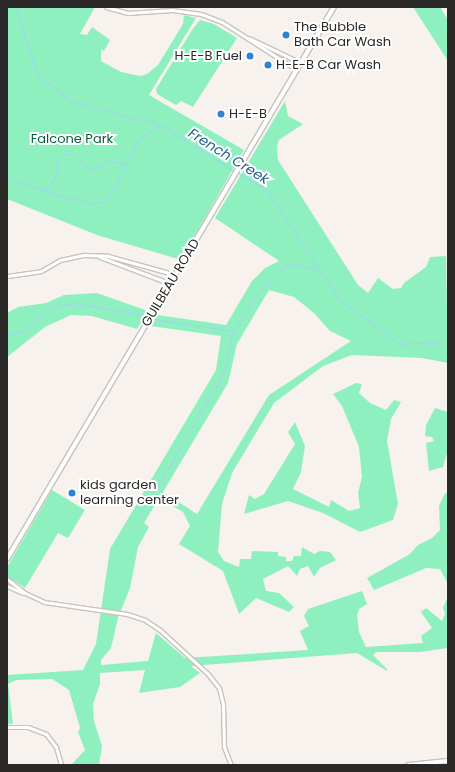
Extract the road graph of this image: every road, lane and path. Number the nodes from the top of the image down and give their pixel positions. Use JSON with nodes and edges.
{"nodes":[{"id":1,"x":106,"y":7,"type":"edge"},
{"id":2,"x":334,"y":7,"type":"edge"},
{"id":3,"x":248,"y":38,"type":"junction"},
{"id":4,"x":301,"y":63,"type":"junction"},
{"id":5,"x":297,"y":70,"type":"junction"},
{"id":6,"x":100,"y":257,"type":"junction"},
{"id":7,"x":7,"y":276,"type":"edge"},
{"id":8,"x":173,"y":280,"type":"junction"},
{"id":9,"x":7,"y":559,"type":"edge"},
{"id":10,"x":7,"y":579,"type":"edge"},
{"id":11,"x":7,"y":586,"type":"edge"},
{"id":12,"x":25,"y":593,"type":"junction"},
{"id":13,"x":7,"y":728,"type":"edge"},
{"id":14,"x":448,"y":760,"type":"edge"},
{"id":15,"x":61,"y":765,"type":"edge"},
{"id":16,"x":231,"y":765,"type":"edge"},
{"id":17,"x":408,"y":765,"type":"edge"}],
"edges":[{"from":1,"to":3,"type":"street"},
{"from":2,"to":4,"type":"main road","name":"GUILBEAU ROAD"},
{"from":3,"to":4,"type":"street"},
{"from":3,"to":5,"type":"street"},
{"from":4,"to":5,"type":"main road","name":"GUILBEAU ROAD"},
{"from":5,"to":8,"type":"main road","name":"GUILBEAU ROAD"},
{"from":6,"to":7,"type":"street"},
{"from":6,"to":8,"type":"street"},
{"from":6,"to":8,"type":"street"},
{"from":8,"to":9,"type":"main road","name":"GUILBEAU ROAD"},
{"from":10,"to":12,"type":"street"},
{"from":11,"to":12,"type":"street"},
{"from":12,"to":16,"type":"street"},
{"from":13,"to":15,"type":"street"},
{"from":14,"to":17,"type":"main road"}]}
